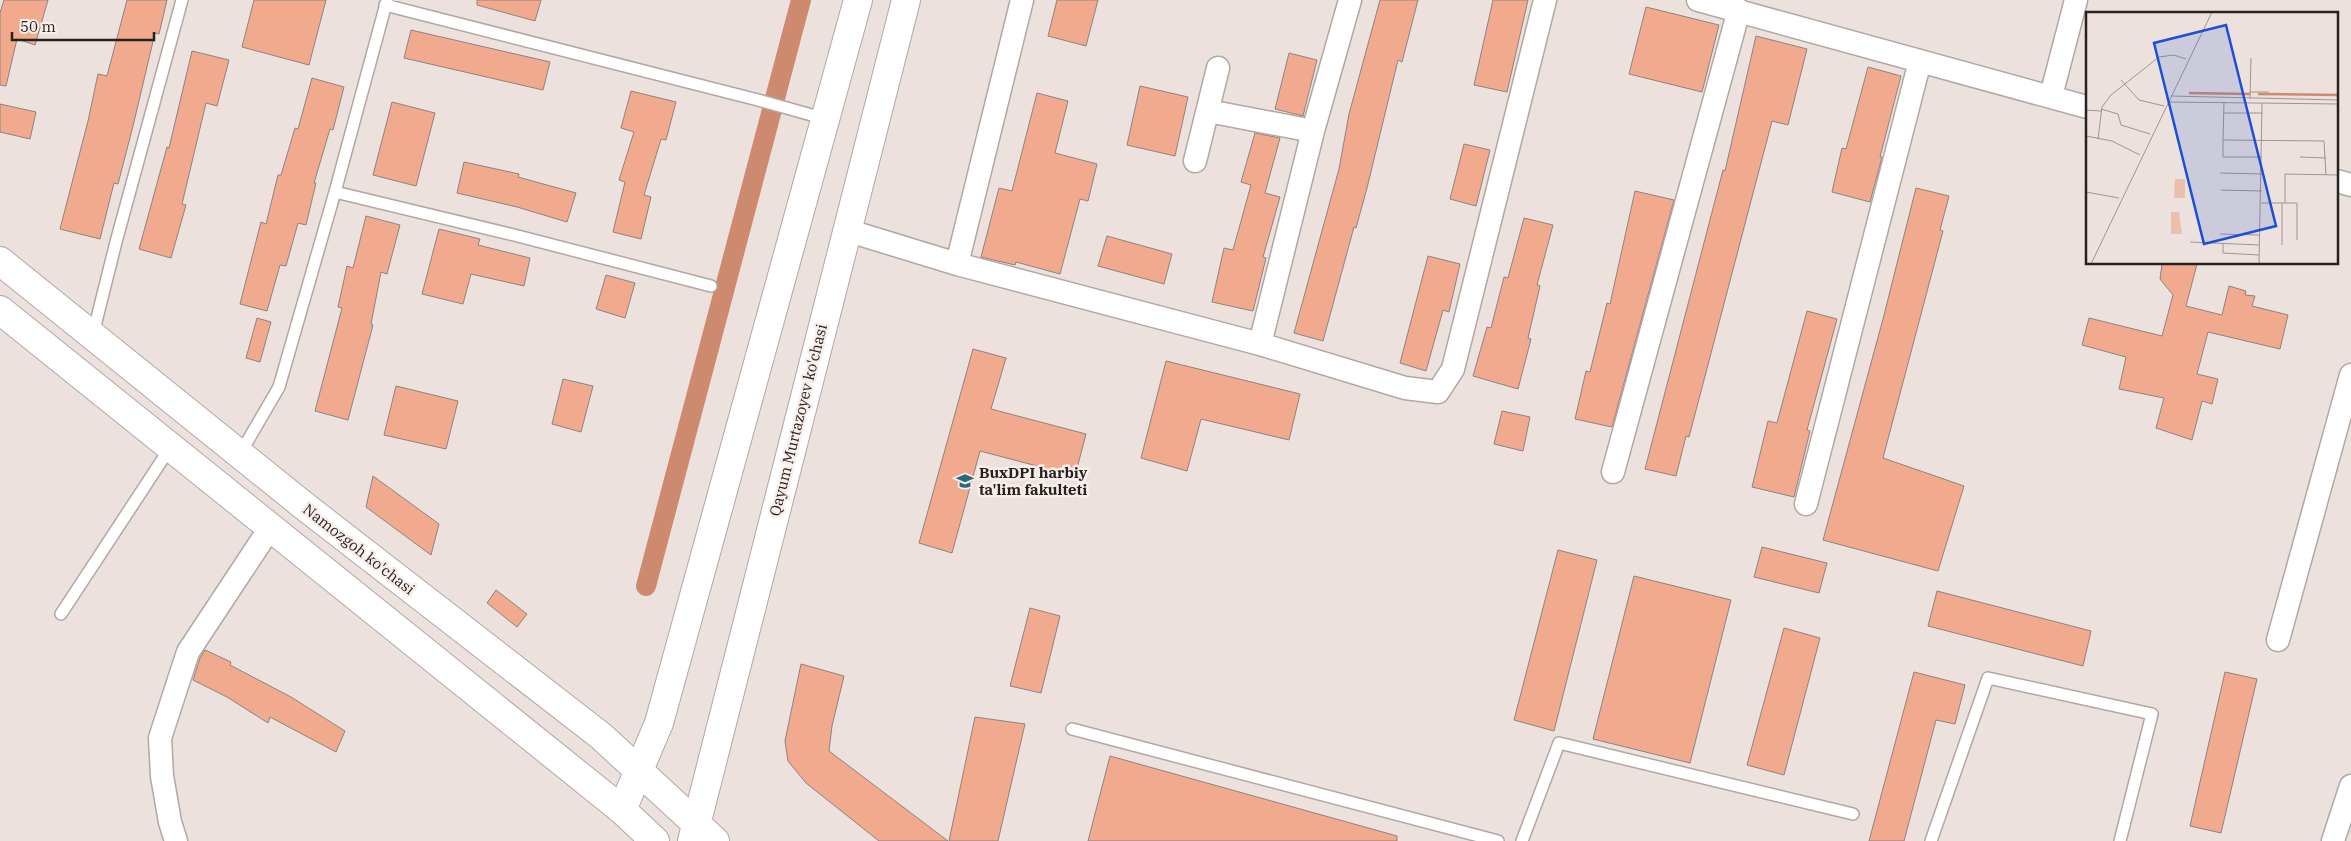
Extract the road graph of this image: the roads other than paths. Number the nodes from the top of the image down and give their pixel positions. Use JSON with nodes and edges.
{"nodes":[{"id":1,"x":182,"y":0,"type":"edge"},
{"id":2,"x":858,"y":0,"type":"edge"},
{"id":3,"x":906,"y":0,"type":"edge"},
{"id":4,"x":1022,"y":0,"type":"edge"},
{"id":5,"x":1350,"y":0,"type":"edge"},
{"id":6,"x":1545,"y":0,"type":"edge"},
{"id":7,"x":1698,"y":0,"type":"edge"},
{"id":8,"x":2076,"y":0,"type":"edge"},
{"id":9,"x":386,"y":3,"type":"edge"},
{"id":10,"x":1739,"y":10,"type":"junction"},
{"id":11,"x":1920,"y":61,"type":"junction"},
{"id":12,"x":1218,"y":68,"type":"dead end"},
{"id":13,"x":2050,"y":96,"type":"junction"},
{"id":14,"x":2086,"y":107,"type":"edge"},
{"id":15,"x":1208,"y":111,"type":"junction"},
{"id":16,"x":826,"y":119,"type":"junction"},
{"id":17,"x":1314,"y":131,"type":"junction"},
{"id":18,"x":1195,"y":162,"type":"dead end"},
{"id":19,"x":2338,"y":181,"type":"edge"},
{"id":20,"x":2351,"y":185,"type":"edge"},
{"id":21,"x":335,"y":192,"type":"junction"},
{"id":22,"x":846,"y":230,"type":"junction"},
{"id":23,"x":0,"y":261,"type":"edge"},
{"id":24,"x":957,"y":264,"type":"junction"},
{"id":25,"x":711,"y":286,"type":"dead end"},
{"id":26,"x":0,"y":310,"type":"edge"},
{"id":27,"x":93,"y":336,"type":"junction"},
{"id":28,"x":1260,"y":344,"type":"junction"},
{"id":29,"x":2351,"y":375,"type":"edge"},
{"id":30,"x":170,"y":448,"type":"junction"},
{"id":31,"x":240,"y":454,"type":"junction"},
{"id":32,"x":1613,"y":472,"type":"dead end"},
{"id":33,"x":1806,"y":504,"type":"dead end"},
{"id":34,"x":270,"y":528,"type":"junction"},
{"id":35,"x":61,"y":614,"type":"dead end"},
{"id":36,"x":2278,"y":640,"type":"dead end"},
{"id":37,"x":1072,"y":729,"type":"dead end"},
{"id":38,"x":638,"y":770,"type":"junction"},
{"id":39,"x":2351,"y":786,"type":"edge"},
{"id":40,"x":622,"y":810,"type":"junction"},
{"id":41,"x":1853,"y":814,"type":"dead end"},
{"id":42,"x":702,"y":836,"type":"edge"},
{"id":43,"x":176,"y":841,"type":"edge"},
{"id":44,"x":655,"y":841,"type":"edge"},
{"id":45,"x":1498,"y":841,"type":"edge"},
{"id":46,"x":1522,"y":841,"type":"edge"},
{"id":47,"x":1931,"y":841,"type":"edge"},
{"id":48,"x":2120,"y":841,"type":"edge"},
{"id":49,"x":2334,"y":841,"type":"edge"}],
"edges":[{"from":1,"to":27,"type":"lane"},
{"from":2,"to":16,"type":"main road"},
{"from":3,"to":22,"type":"main road","name":"Qayum Murtazoyev ko'chasi"},
{"from":4,"to":24,"type":"street"},
{"from":5,"to":17,"type":"street"},
{"from":6,"to":28,"type":"street"},
{"from":7,"to":10,"type":"street"},
{"from":8,"to":13,"type":"street"},
{"from":9,"to":16,"type":"lane"},
{"from":9,"to":21,"type":"lane"},
{"from":10,"to":11,"type":"street"},
{"from":10,"to":32,"type":"street"},
{"from":11,"to":13,"type":"street"},
{"from":11,"to":33,"type":"street"},
{"from":12,"to":15,"type":"street"},
{"from":13,"to":14,"type":"street"},
{"from":15,"to":17,"type":"street"},
{"from":15,"to":18,"type":"street"},
{"from":16,"to":38,"type":"main road"},
{"from":17,"to":28,"type":"street"},
{"from":19,"to":20,"type":"street"},
{"from":21,"to":25,"type":"lane"},
{"from":21,"to":31,"type":"lane"},
{"from":22,"to":24,"type":"street"},
{"from":22,"to":42,"type":"main road","name":"Qayum Murtazoyev ko'chasi"},
{"from":23,"to":27,"type":"main road","name":"Namozgoh ko'chasi"},
{"from":24,"to":28,"type":"street"},
{"from":26,"to":30,"type":"main road"},
{"from":27,"to":31,"type":"main road","name":"Namozgoh ko'chasi"},
{"from":29,"to":36,"type":"street"},
{"from":30,"to":34,"type":"main road"},
{"from":30,"to":35,"type":"lane"},
{"from":31,"to":38,"type":"main road","name":"Namozgoh ko'chasi"},
{"from":34,"to":40,"type":"main road"},
{"from":34,"to":43,"type":"street"},
{"from":37,"to":45,"type":"lane"},
{"from":38,"to":40,"type":"main road"},
{"from":38,"to":42,"type":"main road","name":"Namozgoh ko'chasi"},
{"from":39,"to":49,"type":"street"},
{"from":40,"to":44,"type":"main road"},
{"from":41,"to":46,"type":"lane"},
{"from":47,"to":48,"type":"lane"}]}
